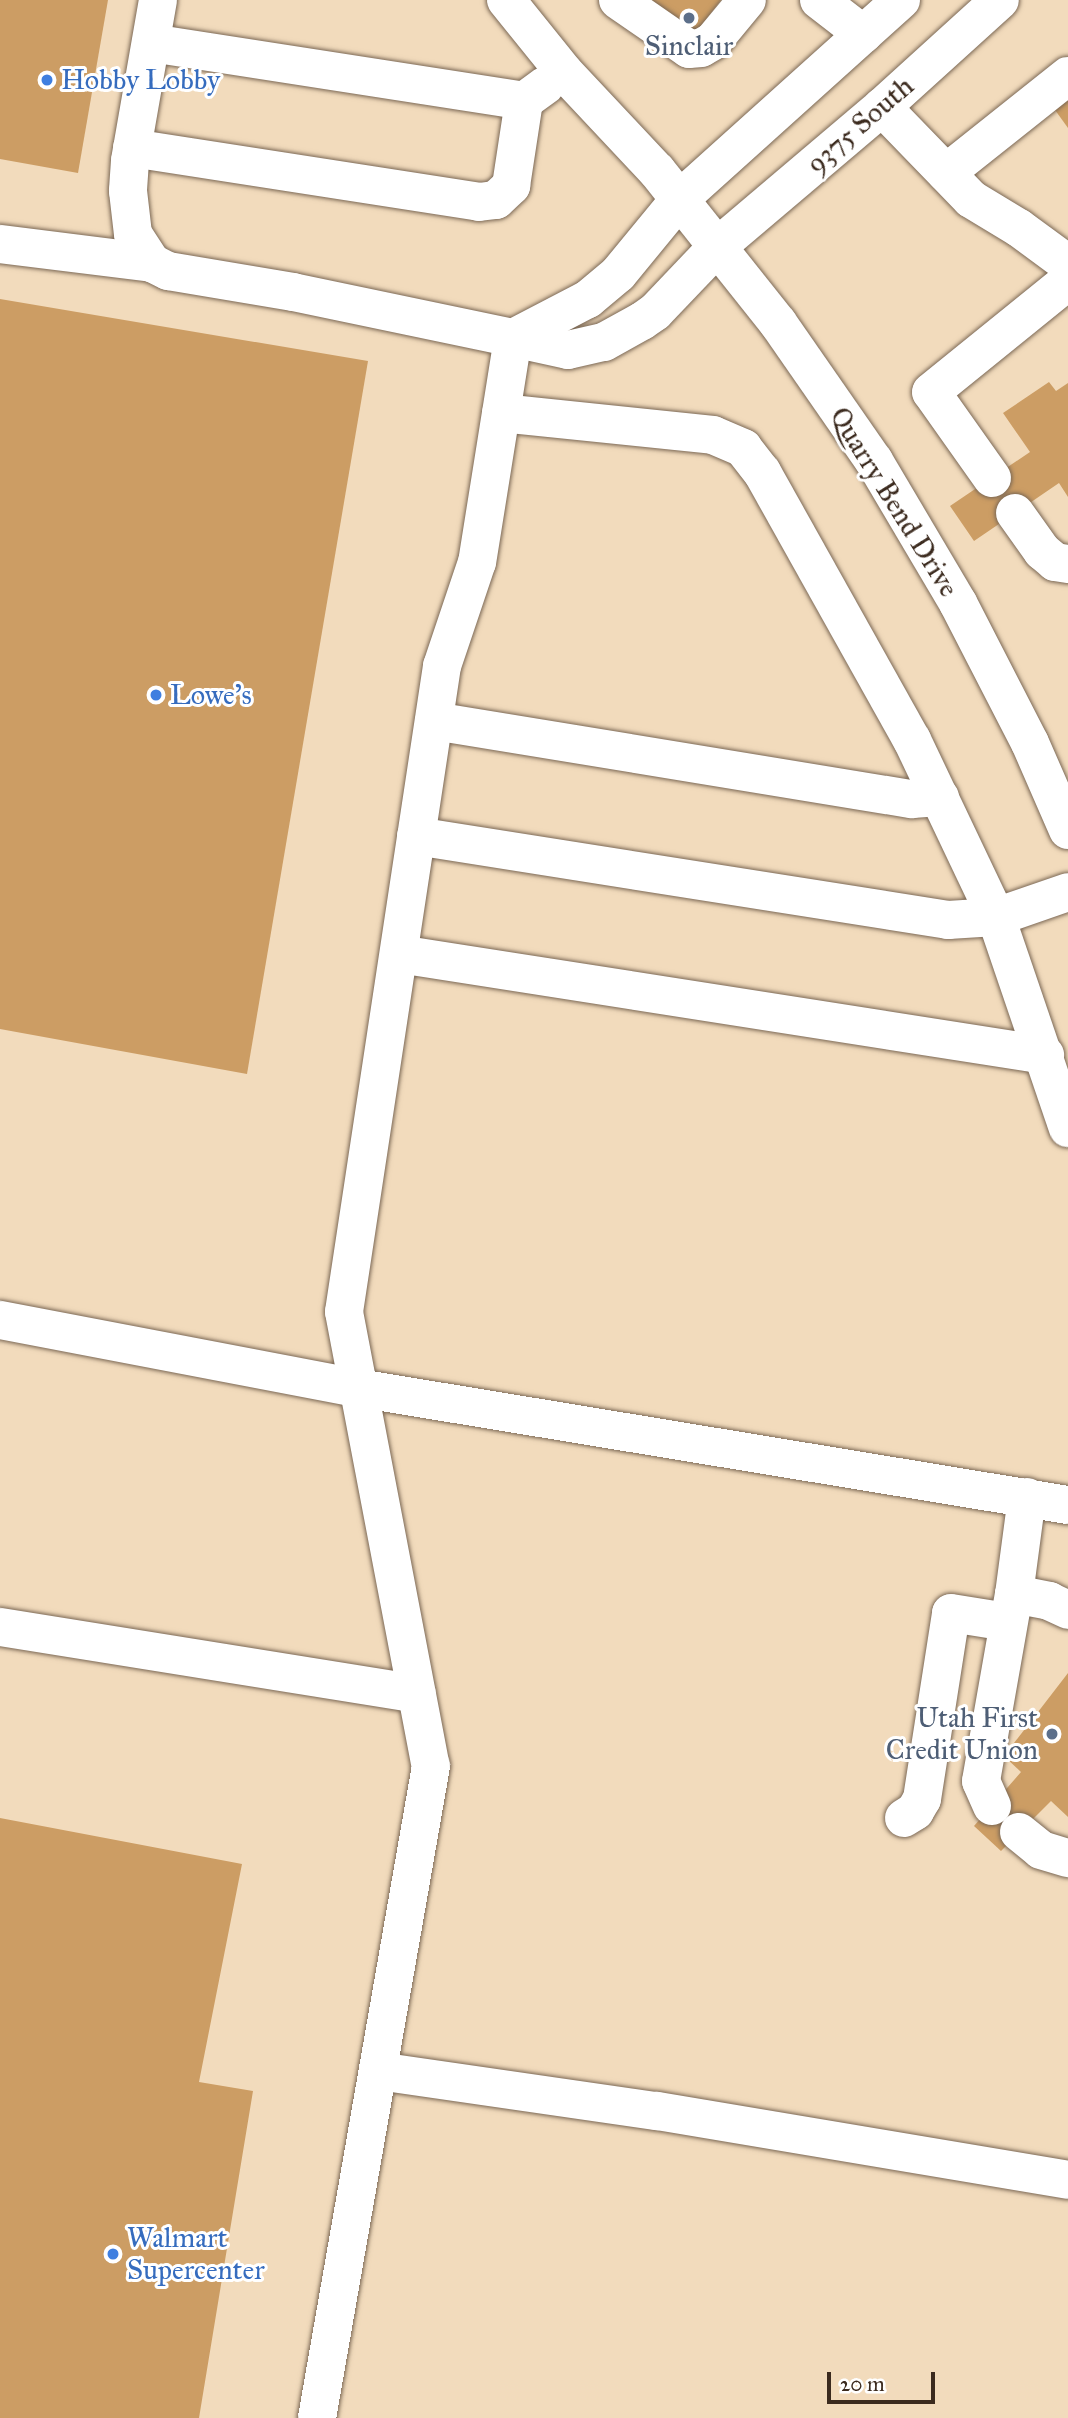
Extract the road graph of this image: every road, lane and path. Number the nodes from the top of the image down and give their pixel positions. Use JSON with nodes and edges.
{"nodes":[{"id":1,"x":158,"y":0,"type":"edge"},
{"id":2,"x":618,"y":0,"type":"edge"},
{"id":3,"x":747,"y":0,"type":"edge"},
{"id":4,"x":819,"y":0,"type":"edge"},
{"id":5,"x":901,"y":0,"type":"edge"},
{"id":6,"x":1000,"y":0,"type":"edge"},
{"id":7,"x":509,"y":2,"type":"edge"},
{"id":8,"x":863,"y":34,"type":"junction"},
{"id":9,"x":151,"y":43,"type":"junction"},
{"id":10,"x":564,"y":72,"type":"junction"},
{"id":11,"x":1068,"y":76,"type":"edge"},
{"id":12,"x":524,"y":101,"type":"junction"},
{"id":13,"x":882,"y":107,"type":"junction"},
{"id":14,"x":132,"y":148,"type":"junction"},
{"id":15,"x":946,"y":173,"type":"junction"},
{"id":16,"x":678,"y":201,"type":"junction"},
{"id":17,"x":0,"y":244,"type":"edge"},
{"id":18,"x":717,"y":247,"type":"junction"},
{"id":19,"x":152,"y":263,"type":"junction"},
{"id":20,"x":1068,"y":264,"type":"edge"},
{"id":21,"x":1068,"y":281,"type":"edge"},
{"id":22,"x":513,"y":338,"type":"junction"},
{"id":23,"x":501,"y":413,"type":"junction"},
{"id":24,"x":992,"y":478,"type":"dead end"},
{"id":25,"x":1015,"y":513,"type":"dead end"},
{"id":26,"x":1068,"y":564,"type":"edge"},
{"id":27,"x":434,"y":721,"type":"junction"},
{"id":28,"x":940,"y":797,"type":"junction"},
{"id":29,"x":1068,"y":830,"type":"edge"},
{"id":30,"x":416,"y":836,"type":"junction"},
{"id":31,"x":1068,"y":891,"type":"edge"},
{"id":32,"x":996,"y":917,"type":"junction"},
{"id":33,"x":399,"y":954,"type":"junction"},
{"id":34,"x":1045,"y":1055,"type":"junction"},
{"id":35,"x":1068,"y":1128,"type":"edge"},
{"id":36,"x":0,"y":1320,"type":"edge"},
{"id":37,"x":358,"y":1388,"type":"junction"},
{"id":38,"x":1027,"y":1497,"type":"junction"},
{"id":39,"x":1068,"y":1504,"type":"edge"},
{"id":40,"x":1010,"y":1608,"type":"junction"},
{"id":41,"x":1068,"y":1610,"type":"edge"},
{"id":42,"x":0,"y":1627,"type":"edge"},
{"id":43,"x":417,"y":1694,"type":"junction"},
{"id":44,"x":992,"y":1805,"type":"dead end"},
{"id":45,"x":904,"y":1818,"type":"dead end"},
{"id":46,"x":1019,"y":1832,"type":"dead end"},
{"id":47,"x":1068,"y":1858,"type":"edge"},
{"id":48,"x":378,"y":2071,"type":"junction"},
{"id":49,"x":1068,"y":2180,"type":"edge"},
{"id":50,"x":317,"y":2418,"type":"edge"}],
"edges":[{"from":1,"to":9,"type":"street"},
{"from":2,"to":3,"type":"street"},
{"from":4,"to":8,"type":"street"},
{"from":5,"to":8,"type":"street"},
{"from":6,"to":13,"type":"street","name":"9375 South"},
{"from":7,"to":10,"type":"street","name":"Quarry Bend Drive"},
{"from":8,"to":16,"type":"street"},
{"from":9,"to":12,"type":"street"},
{"from":9,"to":14,"type":"street"},
{"from":10,"to":12,"type":"street"},
{"from":10,"to":16,"type":"street","name":"Quarry Bend Drive"},
{"from":11,"to":15,"type":"street"},
{"from":12,"to":14,"type":"street"},
{"from":13,"to":15,"type":"street"},
{"from":13,"to":18,"type":"street","name":"9375 South"},
{"from":14,"to":19,"type":"street"},
{"from":15,"to":20,"type":"street"},
{"from":16,"to":18,"type":"street","name":"Quarry Bend Drive"},
{"from":16,"to":22,"type":"street"},
{"from":17,"to":19,"type":"street","name":"9375 South"},
{"from":18,"to":22,"type":"street","name":"9375 South"},
{"from":18,"to":29,"type":"street","name":"Quarry Bend Drive"},
{"from":19,"to":22,"type":"street","name":"9375 South"},
{"from":21,"to":24,"type":"street"},
{"from":22,"to":23,"type":"street"},
{"from":23,"to":27,"type":"street"},
{"from":23,"to":28,"type":"street"},
{"from":25,"to":26,"type":"street"},
{"from":27,"to":28,"type":"street"},
{"from":27,"to":30,"type":"street"},
{"from":28,"to":32,"type":"street"},
{"from":30,"to":32,"type":"street"},
{"from":30,"to":33,"type":"street"},
{"from":31,"to":32,"type":"street"},
{"from":32,"to":34,"type":"street"},
{"from":33,"to":34,"type":"street"},
{"from":33,"to":37,"type":"street"},
{"from":34,"to":35,"type":"street"},
{"from":36,"to":37,"type":"street"},
{"from":37,"to":38,"type":"street"},
{"from":37,"to":43,"type":"street"},
{"from":38,"to":39,"type":"street"},
{"from":38,"to":40,"type":"street"},
{"from":40,"to":41,"type":"street"},
{"from":40,"to":44,"type":"street"},
{"from":40,"to":45,"type":"street"},
{"from":42,"to":43,"type":"street"},
{"from":43,"to":48,"type":"street"},
{"from":46,"to":47,"type":"street"},
{"from":48,"to":49,"type":"street"},
{"from":48,"to":50,"type":"street"}]}
